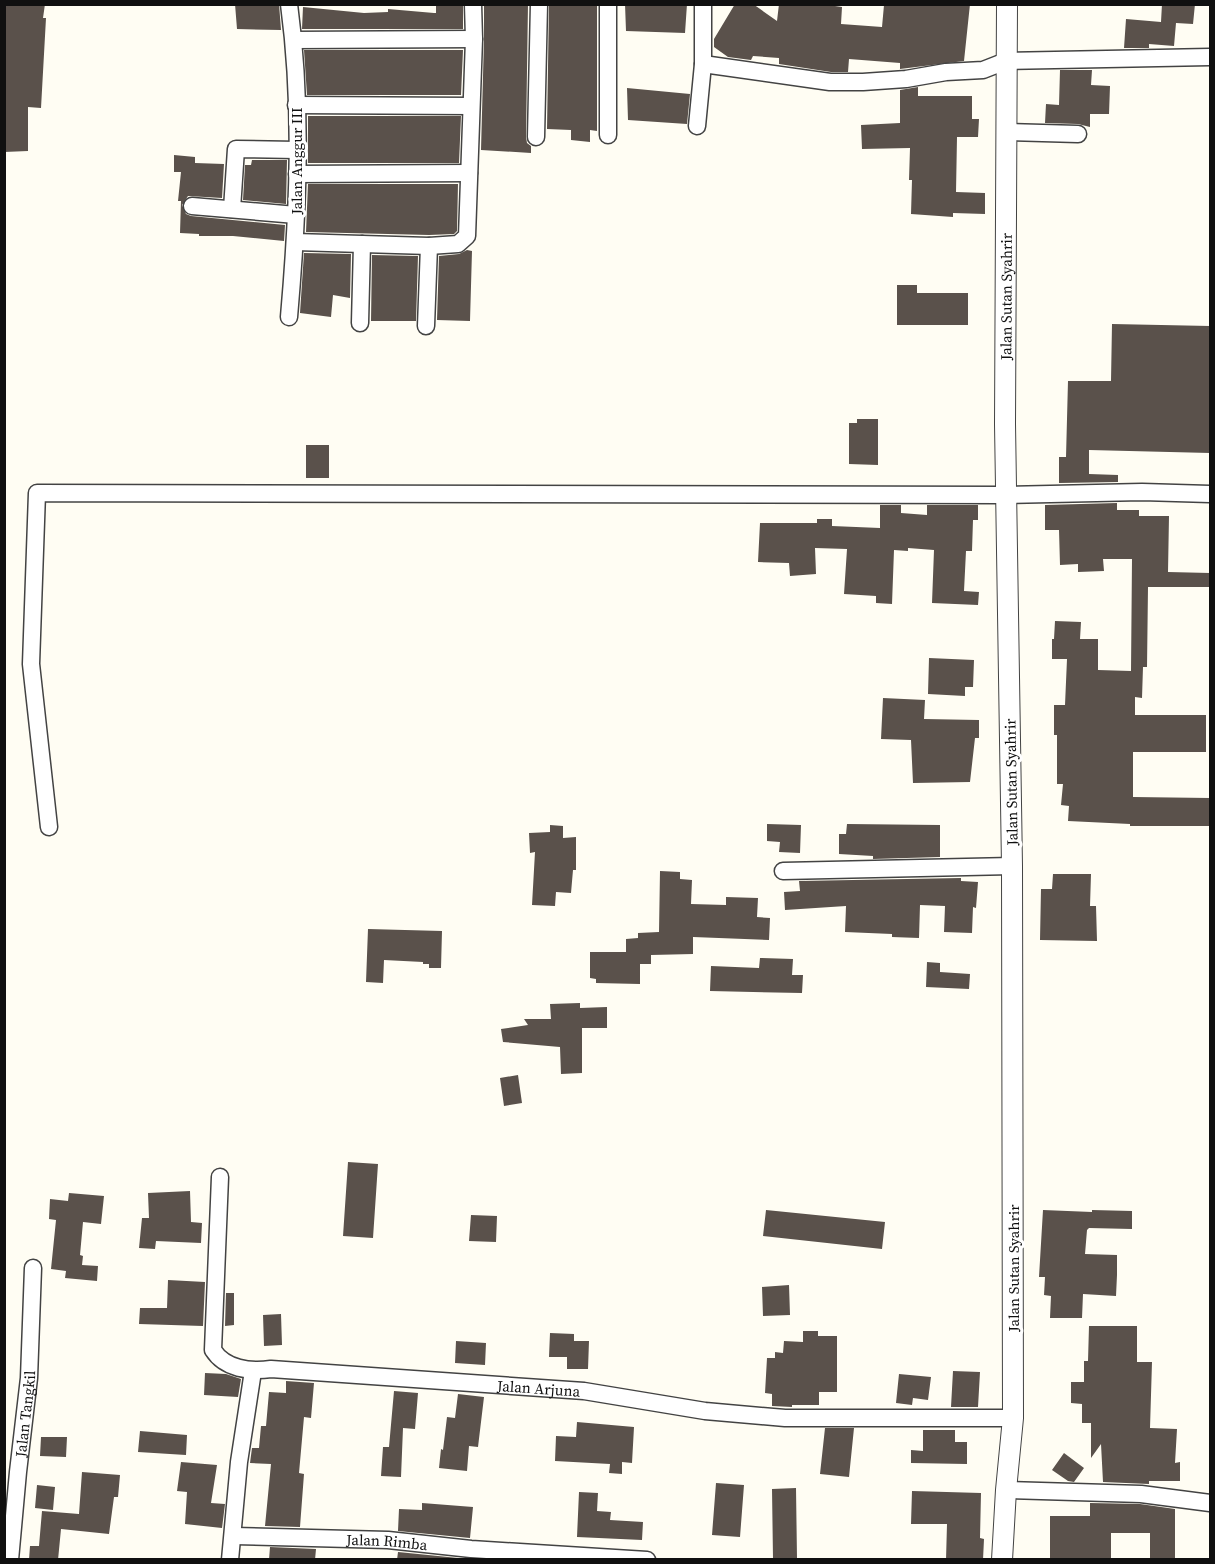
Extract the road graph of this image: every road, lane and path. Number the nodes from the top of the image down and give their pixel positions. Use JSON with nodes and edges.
{"nodes":[{"id":1,"x":289,"y":4,"type":"edge"},
{"id":2,"x":473,"y":4,"type":"edge"},
{"id":3,"x":539,"y":4,"type":"edge"},
{"id":4,"x":608,"y":4,"type":"edge"},
{"id":5,"x":703,"y":4,"type":"edge"},
{"id":6,"x":1007,"y":4,"type":"edge"},
{"id":7,"x":474,"y":39,"type":"junction"},
{"id":8,"x":294,"y":40,"type":"junction"},
{"id":9,"x":1210,"y":57,"type":"edge"},
{"id":10,"x":1006,"y":61,"type":"junction"},
{"id":11,"x":703,"y":64,"type":"junction"},
{"id":12,"x":296,"y":105,"type":"junction"},
{"id":13,"x":471,"y":105,"type":"junction"},
{"id":14,"x":697,"y":126,"type":"dead end"},
{"id":15,"x":1007,"y":132,"type":"junction"},
{"id":16,"x":1078,"y":134,"type":"dead end"},
{"id":17,"x":608,"y":135,"type":"dead end"},
{"id":18,"x":536,"y":137,"type":"dead end"},
{"id":19,"x":297,"y":150,"type":"junction"},
{"id":20,"x":469,"y":173,"type":"junction"},
{"id":21,"x":297,"y":174,"type":"junction"},
{"id":22,"x":192,"y":206,"type":"dead end"},
{"id":23,"x":232,"y":209,"type":"junction"},
{"id":24,"x":296,"y":215,"type":"junction"},
{"id":25,"x":295,"y":242,"type":"junction"},
{"id":26,"x":362,"y":244,"type":"junction"},
{"id":27,"x":429,"y":246,"type":"junction"},
{"id":28,"x":289,"y":317,"type":"dead end"},
{"id":29,"x":360,"y":323,"type":"dead end"},
{"id":30,"x":426,"y":326,"type":"dead end"},
{"id":31,"x":1210,"y":494,"type":"edge"},
{"id":32,"x":1006,"y":495,"type":"junction"},
{"id":33,"x":49,"y":827,"type":"dead end"},
{"id":34,"x":1012,"y":866,"type":"junction"},
{"id":35,"x":783,"y":871,"type":"dead end"},
{"id":36,"x":220,"y":1177,"type":"dead end"},
{"id":37,"x":33,"y":1268,"type":"dead end"},
{"id":38,"x":253,"y":1371,"type":"junction"},
{"id":39,"x":1013,"y":1418,"type":"junction"},
{"id":40,"x":1006,"y":1490,"type":"junction"},
{"id":41,"x":1210,"y":1503,"type":"edge"},
{"id":42,"x":234,"y":1536,"type":"junction"},
{"id":43,"x":470,"y":1554,"type":"edge"},
{"id":44,"x":10,"y":1560,"type":"edge"},
{"id":45,"x":231,"y":1560,"type":"edge"},
{"id":46,"x":647,"y":1560,"type":"edge"},
{"id":47,"x":1002,"y":1560,"type":"edge"}],
"edges":[{"from":1,"to":8,"type":"street","name":"Jalan Anggur III"},
{"from":2,"to":7,"type":"street"},
{"from":3,"to":18,"type":"street"},
{"from":4,"to":17,"type":"street"},
{"from":5,"to":11,"type":"street"},
{"from":6,"to":10,"type":"street","name":"Jalan Sutan Syahrir"},
{"from":7,"to":8,"type":"street"},
{"from":7,"to":13,"type":"street"},
{"from":8,"to":12,"type":"street","name":"Jalan Anggur III"},
{"from":9,"to":10,"type":"street"},
{"from":10,"to":11,"type":"street"},
{"from":10,"to":15,"type":"street","name":"Jalan Sutan Syahrir"},
{"from":11,"to":14,"type":"street"},
{"from":12,"to":13,"type":"street"},
{"from":12,"to":19,"type":"street","name":"Jalan Anggur III"},
{"from":13,"to":20,"type":"street"},
{"from":15,"to":16,"type":"street"},
{"from":15,"to":32,"type":"street","name":"Jalan Sutan Syahrir"},
{"from":19,"to":21,"type":"street","name":"Jalan Anggur III"},
{"from":19,"to":23,"type":"street"},
{"from":20,"to":21,"type":"street"},
{"from":20,"to":27,"type":"street"},
{"from":21,"to":24,"type":"street","name":"Jalan Anggur III"},
{"from":22,"to":23,"type":"street"},
{"from":23,"to":24,"type":"street"},
{"from":24,"to":25,"type":"street","name":"Jalan Anggur III"},
{"from":25,"to":26,"type":"street"},
{"from":25,"to":28,"type":"street","name":"Jalan Anggur III"},
{"from":26,"to":27,"type":"street"},
{"from":26,"to":29,"type":"street"},
{"from":27,"to":30,"type":"street"},
{"from":31,"to":32,"type":"street"},
{"from":32,"to":33,"type":"street"},
{"from":32,"to":34,"type":"street","name":"Jalan Sutan Syahrir"},
{"from":34,"to":35,"type":"street"},
{"from":34,"to":39,"type":"street","name":"Jalan Sutan Syahrir"},
{"from":36,"to":38,"type":"street"},
{"from":37,"to":44,"type":"street","name":"Jalan Tangkil"},
{"from":38,"to":39,"type":"street","name":"Jalan Arjuna"},
{"from":38,"to":42,"type":"street"},
{"from":39,"to":40,"type":"street","name":"Jalan Sutan Syahrir"},
{"from":40,"to":41,"type":"street"},
{"from":40,"to":47,"type":"street","name":"Jalan Sutan Syahrir"},
{"from":42,"to":43,"type":"street","name":"Jalan Rimba"},
{"from":42,"to":45,"type":"street"},
{"from":43,"to":46,"type":"street","name":"Jalan Rimba"}]}
